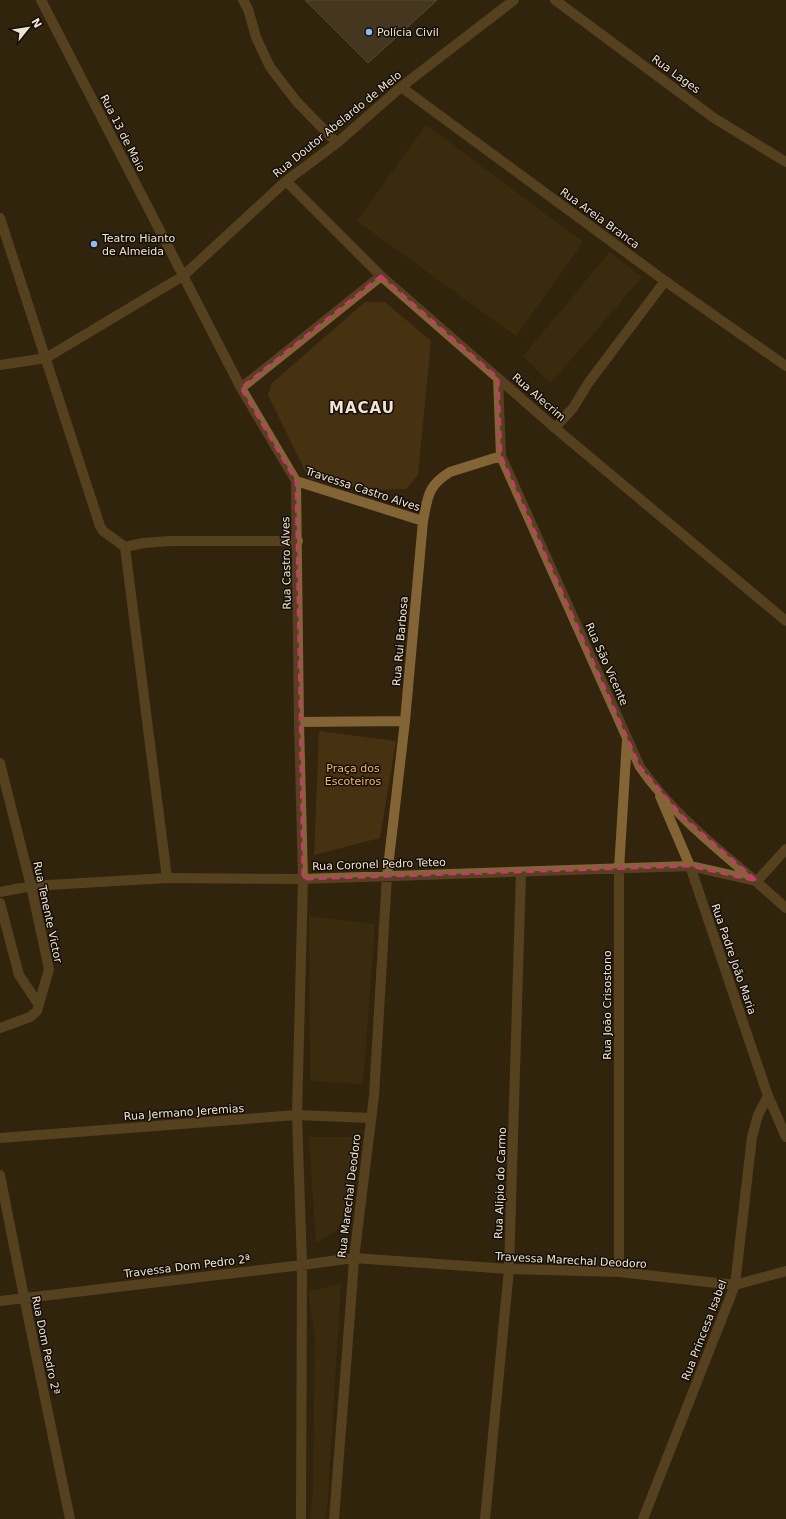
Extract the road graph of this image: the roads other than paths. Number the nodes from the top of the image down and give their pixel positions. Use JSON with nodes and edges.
{"nodes":[{"id":1,"x":41,"y":0,"type":"edge"},
{"id":2,"x":243,"y":0,"type":"edge"},
{"id":3,"x":555,"y":0,"type":"edge"},
{"id":4,"x":508,"y":2,"type":"edge"},
{"id":5,"x":401,"y":87,"type":"junction"},
{"id":6,"x":337,"y":142,"type":"junction"},
{"id":7,"x":786,"y":162,"type":"edge"},
{"id":8,"x":286,"y":181,"type":"junction"},
{"id":9,"x":0,"y":218,"type":"edge"},
{"id":10,"x":183,"y":276,"type":"junction"},
{"id":11,"x":381,"y":276,"type":"junction"},
{"id":12,"x":665,"y":281,"type":"junction"},
{"id":13,"x":46,"y":358,"type":"junction"},
{"id":14,"x":0,"y":365,"type":"edge"},
{"id":15,"x":786,"y":366,"type":"edge"},
{"id":16,"x":498,"y":378,"type":"junction"},
{"id":17,"x":240,"y":388,"type":"junction"},
{"id":18,"x":556,"y":428,"type":"junction"},
{"id":19,"x":502,"y":456,"type":"junction"},
{"id":20,"x":296,"y":481,"type":"junction"},
{"id":21,"x":423,"y":521,"type":"junction"},
{"id":22,"x":298,"y":541,"type":"junction"},
{"id":23,"x":125,"y":547,"type":"junction"},
{"id":24,"x":786,"y":621,"type":"edge"},
{"id":25,"x":405,"y":721,"type":"junction"},
{"id":26,"x":299,"y":722,"type":"junction"},
{"id":27,"x":627,"y":738,"type":"junction"},
{"id":28,"x":0,"y":764,"type":"edge"},
{"id":29,"x":657,"y":789,"type":"junction"},
{"id":30,"x":786,"y":849,"type":"edge"},
{"id":31,"x":690,"y":866,"type":"junction"},
{"id":32,"x":620,"y":868,"type":"junction"},
{"id":33,"x":521,"y":872,"type":"junction"},
{"id":34,"x":387,"y":876,"type":"junction"},
{"id":35,"x":167,"y":878,"type":"junction"},
{"id":36,"x":303,"y":879,"type":"junction"},
{"id":37,"x":757,"y":881,"type":"junction"},
{"id":38,"x":32,"y":886,"type":"junction"},
{"id":39,"x":0,"y":892,"type":"edge"},
{"id":40,"x":0,"y":903,"type":"edge"},
{"id":41,"x":786,"y":908,"type":"edge"},
{"id":42,"x":39,"y":1005,"type":"junction"},
{"id":43,"x":0,"y":1028,"type":"edge"},
{"id":44,"x":768,"y":1096,"type":"junction"},
{"id":45,"x":297,"y":1115,"type":"junction"},
{"id":46,"x":371,"y":1118,"type":"junction"},
{"id":47,"x":786,"y":1137,"type":"edge"},
{"id":48,"x":0,"y":1138,"type":"edge"},
{"id":49,"x":0,"y":1175,"type":"edge"},
{"id":50,"x":354,"y":1258,"type":"junction"},
{"id":51,"x":302,"y":1265,"type":"junction"},
{"id":52,"x":509,"y":1269,"type":"junction"},
{"id":53,"x":786,"y":1271,"type":"edge"},
{"id":54,"x":619,"y":1272,"type":"junction"},
{"id":55,"x":735,"y":1285,"type":"junction"},
{"id":56,"x":24,"y":1297,"type":"junction"},
{"id":57,"x":0,"y":1301,"type":"edge"},
{"id":58,"x":70,"y":1519,"type":"edge"},
{"id":59,"x":300,"y":1519,"type":"edge"},
{"id":60,"x":334,"y":1519,"type":"edge"},
{"id":61,"x":486,"y":1519,"type":"edge"},
{"id":62,"x":644,"y":1519,"type":"edge"}],
"edges":[{"from":1,"to":10,"type":"street","name":"Rua 13 de Maio"},
{"from":2,"to":6,"type":"street"},
{"from":3,"to":7,"type":"street","name":"Rua Lages"},
{"from":4,"to":5,"type":"street","name":"Rua Doutor Abelardo de Melo"},
{"from":5,"to":6,"type":"street","name":"Rua Doutor Abelardo de Melo"},
{"from":5,"to":12,"type":"street","name":"Rua Areia Branca"},
{"from":6,"to":8,"type":"street","name":"Rua Doutor Abelardo de Melo"},
{"from":8,"to":10,"type":"street","name":"Rua Doutor Abelardo de Melo"},
{"from":8,"to":11,"type":"street","name":"Rua Alecrim"},
{"from":9,"to":13,"type":"street"},
{"from":10,"to":13,"type":"street","name":"Rua Doutor Abelardo de Melo"},
{"from":10,"to":17,"type":"street","name":"Rua Castro Alves"},
{"from":11,"to":16,"type":"street","name":"Rua Alecrim"},
{"from":11,"to":17,"type":"street"},
{"from":12,"to":15,"type":"street","name":"Rua Areia Branca"},
{"from":12,"to":18,"type":"street"},
{"from":13,"to":14,"type":"street"},
{"from":13,"to":23,"type":"street"},
{"from":16,"to":18,"type":"street","name":"Rua Alecrim"},
{"from":16,"to":19,"type":"street","name":"Rua São Vicente"},
{"from":17,"to":20,"type":"street","name":"Rua Castro Alves"},
{"from":18,"to":24,"type":"street","name":"Rua Alecrim"},
{"from":19,"to":21,"type":"street","name":"Rua Rui Barbosa"},
{"from":19,"to":27,"type":"street","name":"Rua São Vicente"},
{"from":20,"to":21,"type":"street","name":"Travessa Castro Alves"},
{"from":20,"to":22,"type":"street","name":"Rua Castro Alves"},
{"from":21,"to":25,"type":"street","name":"Rua Rui Barbosa"},
{"from":22,"to":23,"type":"street"},
{"from":22,"to":26,"type":"street","name":"Rua Castro Alves"},
{"from":23,"to":35,"type":"street"},
{"from":25,"to":26,"type":"street"},
{"from":25,"to":34,"type":"street","name":"Rua Rui Barbosa"},
{"from":26,"to":36,"type":"street","name":"Rua Castro Alves"},
{"from":27,"to":29,"type":"street","name":"Rua São Vicente"},
{"from":27,"to":32,"type":"street","name":"Rua João Crisostono"},
{"from":28,"to":38,"type":"street","name":"Rua Tenente Victor"},
{"from":29,"to":31,"type":"street","name":"Rua Padre João Maria"},
{"from":29,"to":37,"type":"street","name":"Rua São Vicente"},
{"from":30,"to":37,"type":"street"},
{"from":31,"to":32,"type":"street","name":"Rua Coronel Pedro Teteo"},
{"from":31,"to":37,"type":"street","name":"Rua Coronel Pedro Teteo"},
{"from":31,"to":44,"type":"street","name":"Rua Padre João Maria"},
{"from":32,"to":33,"type":"street","name":"Rua Coronel Pedro Teteo"},
{"from":32,"to":54,"type":"street","name":"Rua João Crisostono"},
{"from":33,"to":34,"type":"street","name":"Rua Coronel Pedro Teteo"},
{"from":33,"to":52,"type":"street","name":"Rua Alipio do Carmo"},
{"from":34,"to":36,"type":"street","name":"Rua Coronel Pedro Teteo"},
{"from":34,"to":46,"type":"street","name":"Rua Marechal Deodoro"},
{"from":35,"to":36,"type":"street","name":"Rua Coronel Pedro Teteo"},
{"from":35,"to":38,"type":"street","name":"Rua Coronel Pedro Teteo"},
{"from":36,"to":45,"type":"street"},
{"from":37,"to":41,"type":"street","name":"Rua São Vicente"},
{"from":38,"to":39,"type":"street","name":"Rua Coronel Pedro Teteo"},
{"from":38,"to":42,"type":"street","name":"Rua Tenente Victor"},
{"from":40,"to":42,"type":"street"},
{"from":42,"to":43,"type":"street"},
{"from":44,"to":47,"type":"street","name":"Rua Padre João Maria"},
{"from":44,"to":55,"type":"street","name":"Rua Princesa Isabel"},
{"from":45,"to":46,"type":"street","name":"Rua Jermano Jeremias"},
{"from":45,"to":48,"type":"street","name":"Rua Jermano Jeremias"},
{"from":45,"to":51,"type":"street"},
{"from":46,"to":50,"type":"street","name":"Rua Marechal Deodoro"},
{"from":49,"to":56,"type":"street","name":"Rua Dom Pedro 2ª"},
{"from":50,"to":51,"type":"street","name":"Travessa Dom Pedro 2ª"},
{"from":50,"to":52,"type":"street","name":"Travessa Marechal Deodoro"},
{"from":50,"to":60,"type":"street","name":"Rua Marechal Deodoro"},
{"from":51,"to":56,"type":"street","name":"Travessa Dom Pedro 2ª"},
{"from":51,"to":59,"type":"street"},
{"from":52,"to":54,"type":"street","name":"Travessa Marechal Deodoro"},
{"from":52,"to":61,"type":"street","name":"Rua Alipio do Carmo"},
{"from":53,"to":55,"type":"street","name":"Travessa Marechal Deodoro"},
{"from":54,"to":55,"type":"street","name":"Travessa Marechal Deodoro"},
{"from":55,"to":62,"type":"street","name":"Rua Princesa Isabel"},
{"from":56,"to":57,"type":"street","name":"Travessa Dom Pedro 2ª"},
{"from":56,"to":58,"type":"street","name":"Rua Dom Pedro 2ª"}]}
